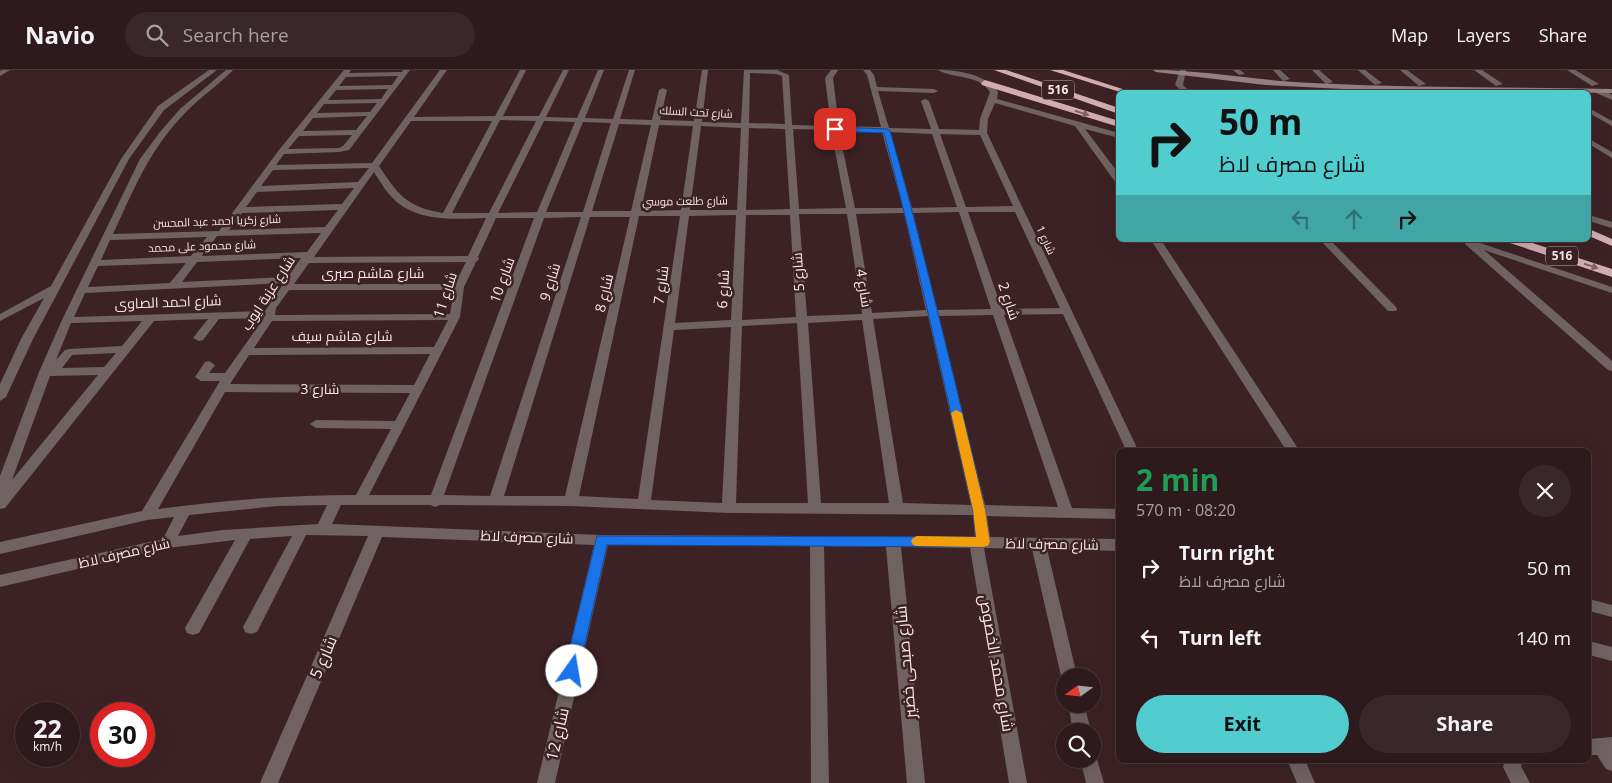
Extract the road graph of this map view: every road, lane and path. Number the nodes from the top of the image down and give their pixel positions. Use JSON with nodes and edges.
{"nodes":[{"id":1,"x":7,"y":70,"type":"edge"},
{"id":2,"x":214,"y":70,"type":"edge"},
{"id":3,"x":230,"y":70,"type":"edge"},
{"id":4,"x":444,"y":70,"type":"edge"},
{"id":5,"x":523,"y":70,"type":"edge"},
{"id":6,"x":566,"y":70,"type":"edge"},
{"id":7,"x":601,"y":70,"type":"edge"},
{"id":8,"x":632,"y":70,"type":"edge"},
{"id":9,"x":705,"y":70,"type":"edge"},
{"id":10,"x":747,"y":70,"type":"edge"},
{"id":11,"x":835,"y":70,"type":"edge"},
{"id":12,"x":941,"y":70,"type":"edge"},
{"id":13,"x":998,"y":70,"type":"edge"},
{"id":14,"x":1054,"y":70,"type":"edge"},
{"id":15,"x":1156,"y":70,"type":"edge"},
{"id":16,"x":1209,"y":70,"type":"edge"},
{"id":17,"x":1276,"y":70,"type":"edge"},
{"id":18,"x":1315,"y":70,"type":"edge"},
{"id":19,"x":1361,"y":70,"type":"edge"},
{"id":20,"x":1403,"y":70,"type":"edge"},
{"id":21,"x":1476,"y":70,"type":"edge"},
{"id":22,"x":1570,"y":70,"type":"edge"},
{"id":23,"x":346,"y":72,"type":"edge"},
{"id":24,"x":406,"y":72,"type":"edge"},
{"id":25,"x":868,"y":72,"type":"edge"},
{"id":26,"x":1182,"y":72,"type":"edge"},
{"id":27,"x":1239,"y":72,"type":"edge"},
{"id":28,"x":0,"y":74,"type":"edge"},
{"id":29,"x":1286,"y":79,"type":"junction"},
{"id":30,"x":1329,"y":82,"type":"junction"},
{"id":31,"x":985,"y":83,"type":"junction"},
{"id":32,"x":1378,"y":83,"type":"junction"},
{"id":33,"x":1422,"y":84,"type":"junction"},
{"id":34,"x":1499,"y":84,"type":"junction"},
{"id":35,"x":1612,"y":84,"type":"edge"},
{"id":36,"x":393,"y":87,"type":"junction"},
{"id":37,"x":333,"y":88,"type":"junction"},
{"id":38,"x":358,"y":88,"type":"junction"},
{"id":39,"x":1597,"y":88,"type":"junction"},
{"id":40,"x":874,"y":89,"type":"junction"},
{"id":41,"x":663,"y":90,"type":"dead end"},
{"id":42,"x":1121,"y":90,"type":"edge"},
{"id":43,"x":1184,"y":90,"type":"edge"},
{"id":44,"x":1474,"y":90,"type":"edge"},
{"id":45,"x":1572,"y":90,"type":"edge"},
{"id":46,"x":934,"y":91,"type":"dead end"},
{"id":47,"x":1612,"y":91,"type":"edge"},
{"id":48,"x":1612,"y":98,"type":"edge"},
{"id":49,"x":925,"y":100,"type":"dead end"},
{"id":50,"x":992,"y":100,"type":"junction"},
{"id":51,"x":382,"y":101,"type":"junction"},
{"id":52,"x":322,"y":102,"type":"junction"},
{"id":53,"x":347,"y":102,"type":"junction"},
{"id":54,"x":1116,"y":110,"type":"edge"},
{"id":55,"x":1591,"y":111,"type":"edge"},
{"id":56,"x":372,"y":114,"type":"junction"},
{"id":57,"x":310,"y":116,"type":"junction"},
{"id":58,"x":499,"y":118,"type":"junction"},
{"id":59,"x":408,"y":119,"type":"junction"},
{"id":60,"x":540,"y":119,"type":"junction"},
{"id":61,"x":582,"y":120,"type":"junction"},
{"id":62,"x":615,"y":120,"type":"junction"},
{"id":63,"x":656,"y":121,"type":"junction"},
{"id":64,"x":698,"y":122,"type":"junction"},
{"id":65,"x":1116,"y":123,"type":"edge"},
{"id":66,"x":1612,"y":124,"type":"edge"},
{"id":67,"x":1078,"y":125,"type":"junction"},
{"id":68,"x":744,"y":126,"type":"junction"},
{"id":69,"x":788,"y":128,"type":"junction"},
{"id":70,"x":835,"y":129,"type":"junction"},
{"id":71,"x":887,"y":131,"type":"junction"},
{"id":72,"x":358,"y":132,"type":"junction"},
{"id":73,"x":936,"y":132,"type":"junction"},
{"id":74,"x":983,"y":133,"type":"junction"},
{"id":75,"x":296,"y":134,"type":"junction"},
{"id":76,"x":1116,"y":135,"type":"edge"},
{"id":77,"x":1591,"y":142,"type":"edge"},
{"id":78,"x":282,"y":152,"type":"junction"},
{"id":79,"x":1612,"y":156,"type":"edge"},
{"id":80,"x":374,"y":165,"type":"junction"},
{"id":81,"x":272,"y":168,"type":"junction"},
{"id":82,"x":1116,"y":177,"type":"edge"},
{"id":83,"x":360,"y":185,"type":"junction"},
{"id":84,"x":256,"y":189,"type":"junction"},
{"id":85,"x":344,"y":207,"type":"junction"},
{"id":86,"x":962,"y":209,"type":"junction"},
{"id":87,"x":1018,"y":209,"type":"junction"},
{"id":88,"x":240,"y":210,"type":"junction"},
{"id":89,"x":851,"y":210,"type":"junction"},
{"id":90,"x":908,"y":210,"type":"junction"},
{"id":91,"x":794,"y":211,"type":"junction"},
{"id":92,"x":741,"y":212,"type":"junction"},
{"id":93,"x":636,"y":213,"type":"junction"},
{"id":94,"x":684,"y":213,"type":"junction"},
{"id":95,"x":585,"y":214,"type":"junction"},
{"id":96,"x":446,"y":216,"type":"junction"},
{"id":97,"x":492,"y":216,"type":"junction"},
{"id":98,"x":540,"y":216,"type":"junction"},
{"id":99,"x":1591,"y":219,"type":"edge"},
{"id":100,"x":1612,"y":225,"type":"edge"},
{"id":101,"x":328,"y":230,"type":"junction"},
{"id":102,"x":218,"y":233,"type":"junction"},
{"id":103,"x":1591,"y":233,"type":"edge"},
{"id":104,"x":107,"y":237,"type":"junction"},
{"id":105,"x":1591,"y":237,"type":"edge"},
{"id":106,"x":1157,"y":242,"type":"edge"},
{"id":107,"x":1327,"y":242,"type":"edge"},
{"id":108,"x":1466,"y":242,"type":"edge"},
{"id":109,"x":1468,"y":242,"type":"edge"},
{"id":110,"x":1517,"y":242,"type":"edge"},
{"id":111,"x":1612,"y":243,"type":"edge"},
{"id":112,"x":308,"y":258,"type":"junction"},
{"id":113,"x":195,"y":259,"type":"junction"},
{"id":114,"x":474,"y":259,"type":"junction"},
{"id":115,"x":95,"y":262,"type":"junction"},
{"id":116,"x":1612,"y":273,"type":"edge"},
{"id":117,"x":289,"y":283,"type":"junction"},
{"id":118,"x":174,"y":285,"type":"junction"},
{"id":119,"x":459,"y":287,"type":"junction"},
{"id":120,"x":55,"y":288,"type":"junction"},
{"id":121,"x":81,"y":290,"type":"junction"},
{"id":122,"x":1612,"y":290,"type":"edge"},
{"id":123,"x":1392,"y":309,"type":"dead end"},
{"id":124,"x":1066,"y":311,"type":"junction"},
{"id":125,"x":997,"y":312,"type":"junction"},
{"id":126,"x":933,"y":313,"type":"junction"},
{"id":127,"x":216,"y":316,"type":"junction"},
{"id":128,"x":269,"y":316,"type":"junction"},
{"id":129,"x":455,"y":317,"type":"junction"},
{"id":130,"x":868,"y":317,"type":"junction"},
{"id":131,"x":0,"y":318,"type":"edge"},
{"id":132,"x":151,"y":318,"type":"junction"},
{"id":133,"x":68,"y":320,"type":"junction"},
{"id":134,"x":801,"y":321,"type":"junction"},
{"id":135,"x":735,"y":324,"type":"junction"},
{"id":136,"x":669,"y":327,"type":"junction"},
{"id":137,"x":199,"y":338,"type":"dead end"},
{"id":138,"x":126,"y":349,"type":"junction"},
{"id":139,"x":438,"y":350,"type":"junction"},
{"id":140,"x":246,"y":352,"type":"junction"},
{"id":141,"x":209,"y":365,"type":"dead end"},
{"id":142,"x":1612,"y":367,"type":"edge"},
{"id":143,"x":108,"y":371,"type":"junction"},
{"id":144,"x":48,"y":372,"type":"junction"},
{"id":145,"x":229,"y":377,"type":"junction"},
{"id":146,"x":221,"y":388,"type":"junction"},
{"id":147,"x":418,"y":389,"type":"junction"},
{"id":148,"x":0,"y":398,"type":"edge"},
{"id":149,"x":316,"y":424,"type":"dead end"},
{"id":150,"x":400,"y":425,"type":"junction"},
{"id":151,"x":1131,"y":448,"type":"edge"},
{"id":152,"x":1292,"y":448,"type":"edge"},
{"id":153,"x":0,"y":494,"type":"edge"},
{"id":154,"x":337,"y":500,"type":"junction"},
{"id":155,"x":360,"y":500,"type":"junction"},
{"id":156,"x":571,"y":501,"type":"junction"},
{"id":157,"x":435,"y":502,"type":"junction"},
{"id":158,"x":495,"y":502,"type":"junction"},
{"id":159,"x":644,"y":503,"type":"junction"},
{"id":160,"x":0,"y":504,"type":"edge"},
{"id":161,"x":729,"y":508,"type":"junction"},
{"id":162,"x":815,"y":508,"type":"junction"},
{"id":163,"x":897,"y":508,"type":"junction"},
{"id":164,"x":184,"y":510,"type":"junction"},
{"id":165,"x":979,"y":510,"type":"junction"},
{"id":166,"x":1066,"y":511,"type":"junction"},
{"id":167,"x":1116,"y":514,"type":"edge"},
{"id":168,"x":147,"y":516,"type":"junction"},
{"id":169,"x":302,"y":530,"type":"junction"},
{"id":170,"x":322,"y":530,"type":"junction"},
{"id":171,"x":378,"y":531,"type":"junction"},
{"id":172,"x":246,"y":533,"type":"junction"},
{"id":173,"x":602,"y":540,"type":"junction"},
{"id":174,"x":817,"y":540,"type":"junction"},
{"id":175,"x":893,"y":541,"type":"junction"},
{"id":176,"x":168,"y":542,"type":"junction"},
{"id":177,"x":980,"y":542,"type":"junction"},
{"id":178,"x":1038,"y":543,"type":"junction"},
{"id":179,"x":1116,"y":545,"type":"edge"},
{"id":180,"x":0,"y":548,"type":"edge"},
{"id":181,"x":0,"y":581,"type":"edge"},
{"id":182,"x":1591,"y":606,"type":"edge"},
{"id":183,"x":1612,"y":611,"type":"edge"},
{"id":184,"x":251,"y":627,"type":"dead end"},
{"id":185,"x":193,"y":628,"type":"dead end"},
{"id":186,"x":1591,"y":649,"type":"edge"},
{"id":187,"x":1612,"y":654,"type":"edge"},
{"id":188,"x":1067,"y":668,"type":"edge"},
{"id":189,"x":1600,"y":746,"type":"edge"},
{"id":190,"x":1612,"y":762,"type":"edge"},
{"id":191,"x":1297,"y":763,"type":"edge"},
{"id":192,"x":1513,"y":763,"type":"edge"},
{"id":193,"x":1091,"y":768,"type":"edge"},
{"id":194,"x":268,"y":783,"type":"edge"},
{"id":195,"x":546,"y":783,"type":"edge"},
{"id":196,"x":820,"y":783,"type":"edge"},
{"id":197,"x":916,"y":783,"type":"edge"},
{"id":198,"x":1018,"y":783,"type":"edge"},
{"id":199,"x":1095,"y":783,"type":"edge"},
{"id":200,"x":1306,"y":783,"type":"edge"},
{"id":201,"x":1521,"y":783,"type":"edge"}],
"edges":[{"from":1,"to":28,"type":"street"},
{"from":2,"to":120,"type":"street"},
{"from":3,"to":104,"type":"street"},
{"from":4,"to":59,"type":"street","name":"شارع عزبة ايوب"},
{"from":5,"to":58,"type":"street"},
{"from":6,"to":60,"type":"street","name":"شارع 11"},
{"from":7,"to":61,"type":"street","name":"شارع 10"},
{"from":8,"to":62,"type":"street","name":"شارع 9"},
{"from":9,"to":64,"type":"street","name":"شارع 7"},
{"from":10,"to":68,"type":"street","name":"شارع 6"},
{"from":10,"to":69,"type":"street","name":"شارع 5"},
{"from":11,"to":70,"type":"street","name":"شارع 4"},
{"from":12,"to":31,"type":"street"},
{"from":13,"to":54,"type":"highway","number":"516"},
{"from":14,"to":42,"type":"highway","number":"516"},
{"from":15,"to":26,"type":"main road"},
{"from":16,"to":27,"type":"main road"},
{"from":17,"to":29,"type":"street"},
{"from":18,"to":30,"type":"street"},
{"from":19,"to":32,"type":"street"},
{"from":20,"to":33,"type":"street"},
{"from":21,"to":34,"type":"street"},
{"from":22,"to":39,"type":"street"},
{"from":23,"to":24,"type":"street"},
{"from":23,"to":37,"type":"street"},
{"from":24,"to":36,"type":"street"},
{"from":25,"to":40,"type":"street"},
{"from":26,"to":43,"type":"street"},
{"from":26,"to":44,"type":"main road"},
{"from":27,"to":29,"type":"main road"},
{"from":29,"to":30,"type":"main road"},
{"from":30,"to":32,"type":"main road"},
{"from":31,"to":50,"type":"street"},
{"from":31,"to":65,"type":"highway","one_way":true},
{"from":32,"to":33,"type":"main road"},
{"from":33,"to":34,"type":"main road"},
{"from":34,"to":39,"type":"main road"},
{"from":35,"to":39,"type":"main road"},
{"from":36,"to":38,"type":"street"},
{"from":36,"to":51,"type":"street"},
{"from":37,"to":38,"type":"street"},
{"from":37,"to":52,"type":"street"},
{"from":38,"to":53,"type":"street"},
{"from":39,"to":45,"type":"main road"},
{"from":39,"to":47,"type":"main road"},
{"from":39,"to":48,"type":"street"},
{"from":40,"to":46,"type":"street"},
{"from":40,"to":71,"type":"street"},
{"from":41,"to":63,"type":"street","name":"شارع 8"},
{"from":49,"to":73,"type":"street","name":"شارع 2"},
{"from":50,"to":67,"type":"street"},
{"from":50,"to":74,"type":"street"},
{"from":51,"to":53,"type":"street"},
{"from":51,"to":56,"type":"street"},
{"from":52,"to":53,"type":"street"},
{"from":52,"to":57,"type":"street"},
{"from":55,"to":66,"type":"street"},
{"from":56,"to":57,"type":"street"},
{"from":56,"to":72,"type":"street"},
{"from":57,"to":75,"type":"street"},
{"from":58,"to":59,"type":"street","name":"شارع تحت السلك"},
{"from":58,"to":60,"type":"street","name":"شارع تحت السلك"},
{"from":58,"to":96,"type":"street"},
{"from":59,"to":80,"type":"street","name":"شارع عزبة ايوب"},
{"from":60,"to":61,"type":"street","name":"شارع تحت السلك"},
{"from":60,"to":97,"type":"street","name":"شارع 11"},
{"from":61,"to":62,"type":"street","name":"شارع تحت السلك"},
{"from":61,"to":98,"type":"street","name":"شارع 10"},
{"from":62,"to":63,"type":"street","name":"شارع تحت السلك"},
{"from":62,"to":95,"type":"street","name":"شارع 9"},
{"from":63,"to":64,"type":"street","name":"شارع تحت السلك"},
{"from":63,"to":93,"type":"street","name":"شارع 8"},
{"from":64,"to":68,"type":"street","name":"شارع تحت السلك"},
{"from":64,"to":94,"type":"street","name":"شارع 7"},
{"from":67,"to":76,"type":"street"},
{"from":67,"to":82,"type":"street"},
{"from":68,"to":69,"type":"street","name":"شارع تحت السلك"},
{"from":68,"to":92,"type":"street","name":"شارع 6"},
{"from":69,"to":70,"type":"street","name":"شارع تحت السلك"},
{"from":69,"to":91,"type":"street","name":"شارع 5"},
{"from":70,"to":71,"type":"street","name":"شارع تحت السلك"},
{"from":70,"to":89,"type":"street","name":"شارع 4"},
{"from":71,"to":73,"type":"street","name":"شارع تحت السلك"},
{"from":71,"to":90,"type":"street"},
{"from":72,"to":75,"type":"street"},
{"from":72,"to":78,"type":"street"},
{"from":73,"to":74,"type":"street","name":"شارع تحت السلك"},
{"from":73,"to":86,"type":"street","name":"شارع 2"},
{"from":74,"to":87,"type":"street","name":"شارع 1"},
{"from":75,"to":78,"type":"street"},
{"from":77,"to":79,"type":"street"},
{"from":78,"to":81,"type":"street"},
{"from":80,"to":81,"type":"street"},
{"from":80,"to":83,"type":"street","name":"شارع عزبة ايوب"},
{"from":80,"to":96,"type":"street","name":"شارع طلعت موسي"},
{"from":81,"to":84,"type":"street"},
{"from":83,"to":84,"type":"street"},
{"from":83,"to":85,"type":"street","name":"شارع عزبة ايوب"},
{"from":84,"to":88,"type":"street"},
{"from":85,"to":88,"type":"street"},
{"from":85,"to":101,"type":"street","name":"شارع عزبة ايوب"},
{"from":86,"to":87,"type":"street","name":"شارع طلعت موسي"},
{"from":86,"to":90,"type":"street","name":"شارع طلعت موسي"},
{"from":86,"to":125,"type":"street","name":"شارع 2"},
{"from":87,"to":124,"type":"street","name":"شارع 1"},
{"from":88,"to":102,"type":"street"},
{"from":89,"to":90,"type":"street","name":"شارع طلعت موسي"},
{"from":89,"to":91,"type":"street","name":"شارع طلعت موسي"},
{"from":89,"to":130,"type":"street","name":"شارع 4"},
{"from":90,"to":126,"type":"street"},
{"from":91,"to":92,"type":"street","name":"شارع طلعت موسي"},
{"from":91,"to":134,"type":"street","name":"شارع 5"},
{"from":92,"to":94,"type":"street","name":"شارع طلعت موسي"},
{"from":92,"to":135,"type":"street","name":"شارع 6"},
{"from":93,"to":94,"type":"street","name":"شارع طلعت موسي"},
{"from":93,"to":95,"type":"street","name":"شارع طلعت موسي"},
{"from":93,"to":156,"type":"street","name":"شارع 8"},
{"from":94,"to":136,"type":"street","name":"شارع 7"},
{"from":95,"to":98,"type":"street","name":"شارع طلعت موسي"},
{"from":95,"to":158,"type":"street","name":"شارع 9"},
{"from":96,"to":97,"type":"street","name":"شارع طلعت موسي"},
{"from":97,"to":98,"type":"street","name":"شارع طلعت موسي"},
{"from":97,"to":114,"type":"street","name":"شارع 11"},
{"from":98,"to":157,"type":"street","name":"شارع 10"},
{"from":99,"to":100,"type":"street"},
{"from":101,"to":102,"type":"street","name":"شارع زكريا احمد عبد المحسن"},
{"from":101,"to":112,"type":"street","name":"شارع عزبة ايوب"},
{"from":102,"to":104,"type":"street","name":"شارع زكريا احمد عبد المحسن"},
{"from":102,"to":113,"type":"street"},
{"from":103,"to":111,"type":"highway"},
{"from":104,"to":115,"type":"street"},
{"from":105,"to":111,"type":"highway","number":"516"},
{"from":106,"to":152,"type":"street"},
{"from":107,"to":123,"type":"street"},
{"from":108,"to":142,"type":"street"},
{"from":109,"to":122,"type":"street"},
{"from":110,"to":116,"type":"highway","number":"516","one_way":true},
{"from":112,"to":113,"type":"street","name":"شارع محمود على محمد"},
{"from":112,"to":114,"type":"street","name":"شارع محمود على محمد"},
{"from":112,"to":117,"type":"street","name":"شارع عزبة ايوب"},
{"from":113,"to":115,"type":"street","name":"شارع محمود على محمد"},
{"from":113,"to":118,"type":"street"},
{"from":114,"to":119,"type":"street","name":"شارع 11"},
{"from":115,"to":121,"type":"street"},
{"from":117,"to":118,"type":"street","name":"شارع هاشم صبرى"},
{"from":117,"to":119,"type":"street","name":"شارع هاشم صبرى"},
{"from":117,"to":128,"type":"street","name":"شارع عزبة ايوب"},
{"from":118,"to":121,"type":"street","name":"شارع هاشم صبرى"},
{"from":119,"to":129,"type":"street","name":"شارع 11"},
{"from":120,"to":131,"type":"street"},
{"from":120,"to":148,"type":"street"},
{"from":121,"to":133,"type":"street"},
{"from":124,"to":125,"type":"street"},
{"from":124,"to":151,"type":"street","name":"شارع 1"},
{"from":125,"to":126,"type":"street"},
{"from":125,"to":166,"type":"street","name":"شارع 2"},
{"from":126,"to":130,"type":"street"},
{"from":126,"to":165,"type":"street"},
{"from":127,"to":128,"type":"street","name":"شارع احمد الصاوى"},
{"from":127,"to":132,"type":"street","name":"شارع احمد الصاوى"},
{"from":127,"to":137,"type":"street"},
{"from":128,"to":129,"type":"street","name":"شارع احمد الصاوى"},
{"from":128,"to":140,"type":"street","name":"شارع عزبة ايوب"},
{"from":129,"to":139,"type":"street","name":"شارع 11"},
{"from":130,"to":134,"type":"street"},
{"from":130,"to":163,"type":"street","name":"شارع 4"},
{"from":132,"to":133,"type":"street","name":"شارع احمد الصاوى"},
{"from":132,"to":138,"type":"street"},
{"from":133,"to":144,"type":"street"},
{"from":134,"to":135,"type":"street"},
{"from":134,"to":162,"type":"street","name":"شارع 5"},
{"from":135,"to":136,"type":"street"},
{"from":135,"to":161,"type":"street","name":"شارع 6"},
{"from":136,"to":159,"type":"street","name":"شارع 7"},
{"from":138,"to":143,"type":"street"},
{"from":138,"to":144,"type":"street"},
{"from":139,"to":140,"type":"street","name":"شارع هاشم سيف"},
{"from":139,"to":147,"type":"street","name":"شارع 11"},
{"from":140,"to":145,"type":"street","name":"شارع عزبة ايوب"},
{"from":141,"to":145,"type":"street"},
{"from":143,"to":144,"type":"street"},
{"from":143,"to":160,"type":"street"},
{"from":144,"to":153,"type":"street"},
{"from":145,"to":146,"type":"street","name":"شارع عزبة ايوب"},
{"from":146,"to":147,"type":"street","name":"شارع 3"},
{"from":146,"to":168,"type":"street","name":"شارع عزبة ايوب"},
{"from":147,"to":150,"type":"street","name":"شارع 11"},
{"from":149,"to":150,"type":"street"},
{"from":150,"to":155,"type":"street","name":"شارع 11"},
{"from":154,"to":155,"type":"street"},
{"from":154,"to":164,"type":"street"},
{"from":154,"to":170,"type":"street"},
{"from":155,"to":157,"type":"street"},
{"from":156,"to":158,"type":"street"},
{"from":156,"to":159,"type":"street"},
{"from":157,"to":158,"type":"street"},
{"from":159,"to":161,"type":"street"},
{"from":161,"to":162,"type":"street"},
{"from":162,"to":163,"type":"street"},
{"from":163,"to":165,"type":"street"},
{"from":164,"to":168,"type":"street"},
{"from":164,"to":176,"type":"street"},
{"from":165,"to":166,"type":"street"},
{"from":165,"to":177,"type":"street","name":"شارع محمد الخصوص"},
{"from":166,"to":167,"type":"street"},
{"from":168,"to":180,"type":"street"},
{"from":169,"to":170,"type":"street","name":"شارع مصرف لاظ"},
{"from":169,"to":172,"type":"street","name":"شارع مصرف لاظ"},
{"from":169,"to":184,"type":"street"},
{"from":170,"to":171,"type":"street","name":"شارع مصرف لاظ"},
{"from":171,"to":173,"type":"street","name":"شارع مصرف لاظ"},
{"from":171,"to":194,"type":"street","name":"شارع 5"},
{"from":172,"to":176,"type":"street","name":"شارع مصرف لاظ"},
{"from":172,"to":185,"type":"street"},
{"from":173,"to":174,"type":"street","name":"شارع مصرف لاظ"},
{"from":173,"to":195,"type":"street","name":"شارع 12"},
{"from":174,"to":175,"type":"street","name":"شارع مصرف لاظ"},
{"from":174,"to":196,"type":"street"},
{"from":175,"to":177,"type":"street","name":"شارع مصرف لاظ"},
{"from":175,"to":197,"type":"street","name":"شارع صبحى خضير"},
{"from":176,"to":181,"type":"street","name":"شارع مصرف لاظ"},
{"from":177,"to":178,"type":"street","name":"شارع مصرف لاظ"},
{"from":177,"to":198,"type":"street","name":"شارع محمد الخصوص"},
{"from":178,"to":179,"type":"street","name":"شارع مصرف لاظ"},
{"from":178,"to":188,"type":"street"},
{"from":182,"to":183,"type":"street"},
{"from":186,"to":187,"type":"street"},
{"from":189,"to":190,"type":"street"},
{"from":191,"to":200,"type":"street"},
{"from":192,"to":201,"type":"street"},
{"from":193,"to":199,"type":"street"}]}
